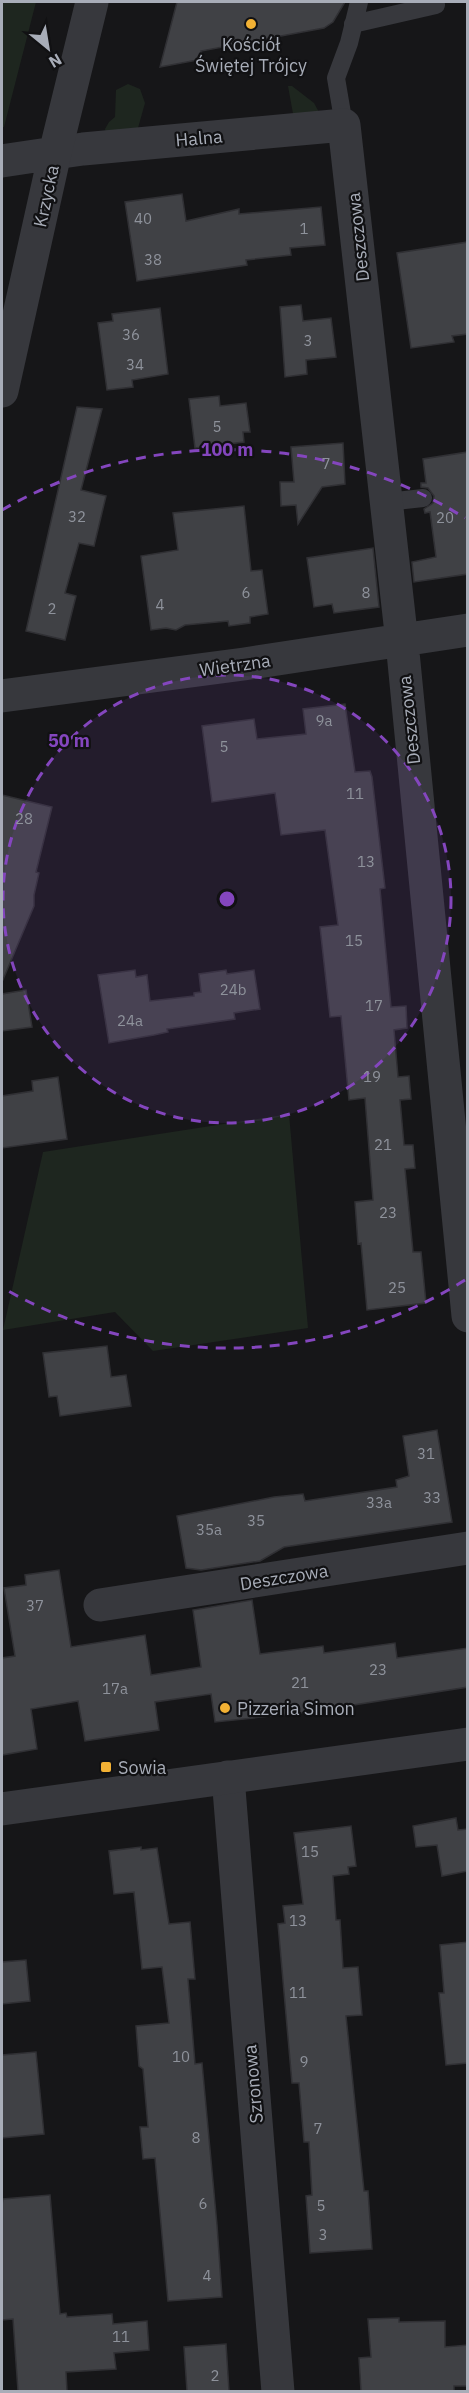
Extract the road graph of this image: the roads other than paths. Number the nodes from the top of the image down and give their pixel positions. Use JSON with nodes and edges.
{"nodes":[{"id":1,"x":92,"y":2,"type":"edge"},
{"id":2,"x":359,"y":2,"type":"edge"},
{"id":3,"x":436,"y":5,"type":"dead end"},
{"id":4,"x":354,"y":24,"type":"junction"},
{"id":5,"x":344,"y":125,"type":"junction"},
{"id":6,"x":55,"y":153,"type":"junction"},
{"id":7,"x":2,"y":161,"type":"edge"},
{"id":8,"x":2,"y":391,"type":"edge"},
{"id":9,"x":423,"y":498,"type":"dead end"},
{"id":10,"x":387,"y":502,"type":"junction"},
{"id":11,"x":468,"y":630,"type":"edge"},
{"id":12,"x":402,"y":642,"type":"junction"},
{"id":13,"x":2,"y":696,"type":"edge"},
{"id":14,"x":460,"y":1176,"type":"edge"},
{"id":15,"x":468,"y":1316,"type":"edge"},
{"id":16,"x":468,"y":1548,"type":"edge"},
{"id":17,"x":100,"y":1605,"type":"dead end"},
{"id":18,"x":468,"y":1744,"type":"edge"},
{"id":19,"x":228,"y":1777,"type":"junction"},
{"id":20,"x":2,"y":1809,"type":"edge"},
{"id":21,"x":278,"y":2391,"type":"edge"}],
"edges":[{"from":1,"to":6,"type":"street","name":"Krzycka"},
{"from":2,"to":4,"type":"lane"},
{"from":3,"to":4,"type":"lane"},
{"from":4,"to":5,"type":"lane"},
{"from":5,"to":6,"type":"street","name":"Halna"},
{"from":5,"to":10,"type":"street","name":"Deszczowa"},
{"from":6,"to":7,"type":"street","name":"Halna"},
{"from":6,"to":8,"type":"street","name":"Krzycka"},
{"from":9,"to":10,"type":"lane"},
{"from":10,"to":12,"type":"street","name":"Deszczowa"},
{"from":11,"to":12,"type":"street","name":"Wietrzna"},
{"from":12,"to":13,"type":"street","name":"Wietrzna"},
{"from":12,"to":14,"type":"street","name":"Deszczowa"},
{"from":14,"to":15,"type":"street","name":"Deszczowa"},
{"from":16,"to":17,"type":"street","name":"Deszczowa"},
{"from":18,"to":19,"type":"street"},
{"from":19,"to":20,"type":"street"},
{"from":19,"to":21,"type":"street","name":"Szronowa"}]}
